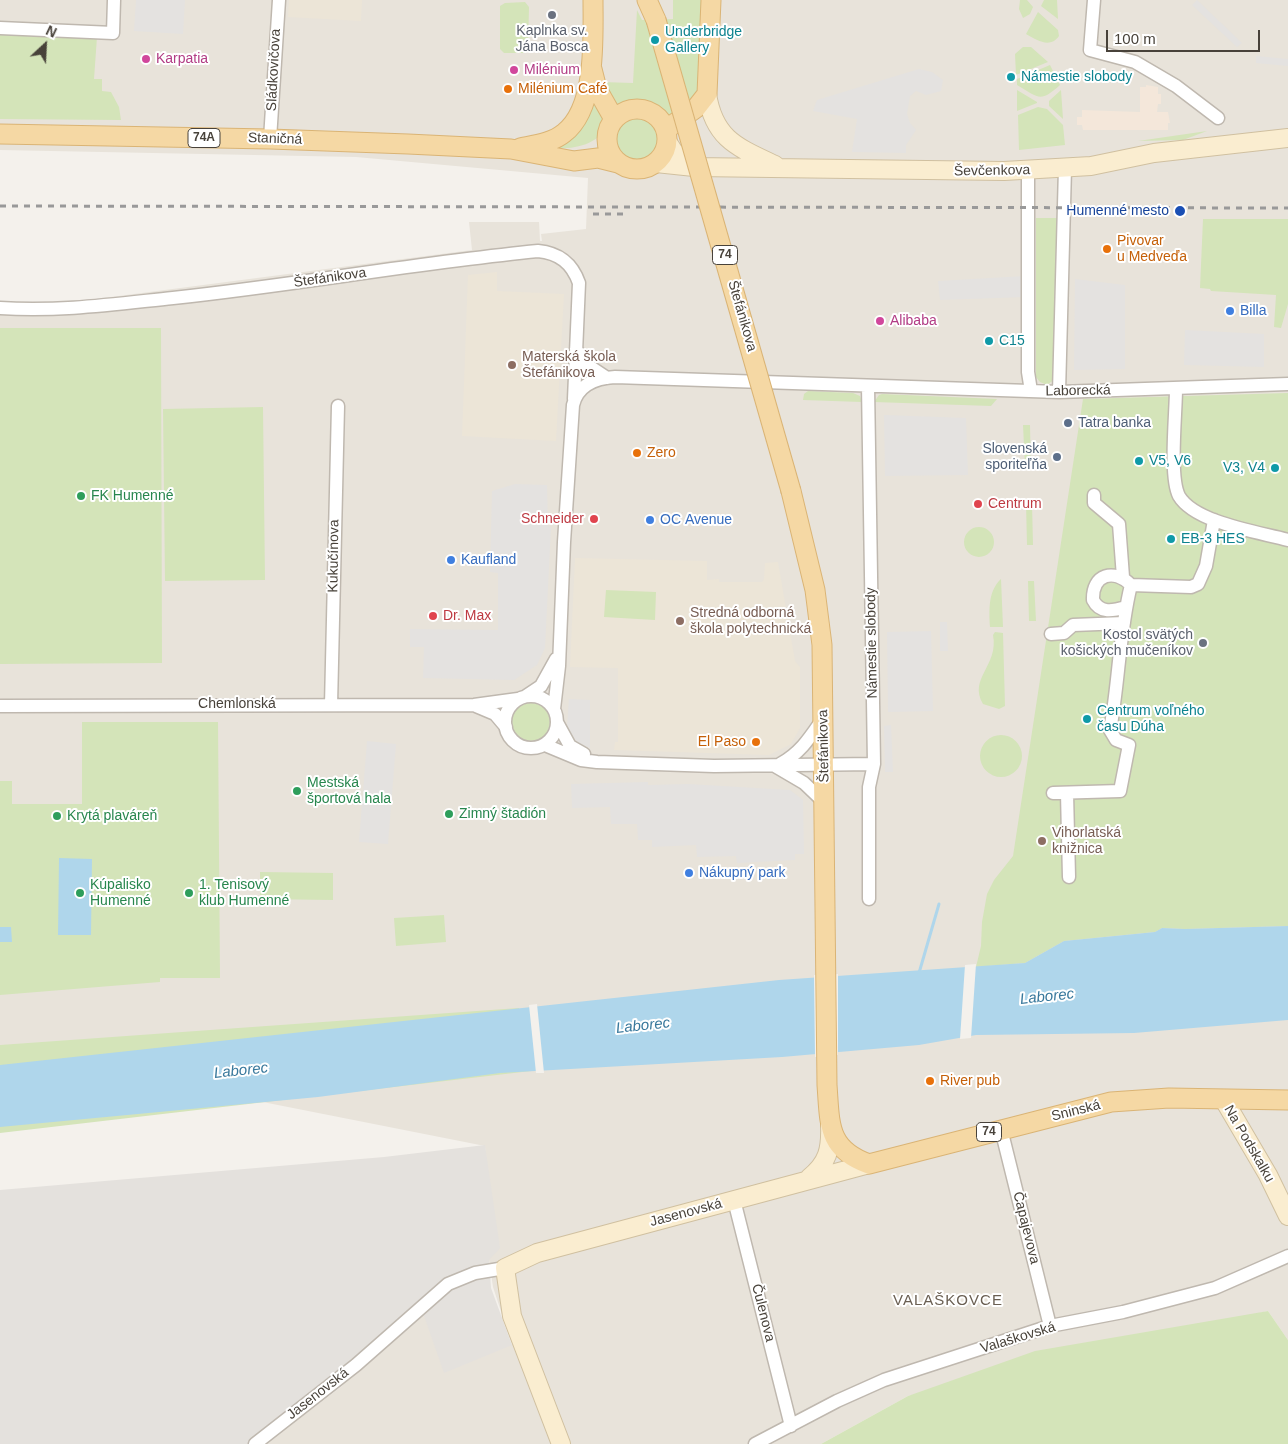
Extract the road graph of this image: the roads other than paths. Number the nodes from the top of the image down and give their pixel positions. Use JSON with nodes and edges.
{"nodes":[{"id":1,"x":114,"y":0,"type":"edge"},
{"id":2,"x":278,"y":0,"type":"edge"},
{"id":3,"x":594,"y":0,"type":"edge"},
{"id":4,"x":648,"y":0,"type":"edge"},
{"id":5,"x":660,"y":0,"type":"edge"},
{"id":6,"x":711,"y":0,"type":"edge"},
{"id":7,"x":1094,"y":0,"type":"edge"},
{"id":8,"x":656,"y":20,"type":"junction"},
{"id":9,"x":0,"y":28,"type":"edge"},
{"id":10,"x":592,"y":65,"type":"junction"},
{"id":11,"x":707,"y":94,"type":"junction"},
{"id":12,"x":1218,"y":118,"type":"dead end"},
{"id":13,"x":614,"y":119,"type":"junction"},
{"id":14,"x":0,"y":134,"type":"edge"},
{"id":15,"x":666,"y":135,"type":"junction"},
{"id":16,"x":1288,"y":138,"type":"edge"},
{"id":17,"x":270,"y":139,"type":"junction"},
{"id":18,"x":607,"y":140,"type":"junction"},
{"id":19,"x":511,"y":149,"type":"junction"},
{"id":20,"x":550,"y":157,"type":"junction"},
{"id":21,"x":618,"y":163,"type":"junction"},
{"id":22,"x":656,"y":163,"type":"junction"},
{"id":23,"x":694,"y":167,"type":"junction"},
{"id":24,"x":780,"y":167,"type":"junction"},
{"id":25,"x":1065,"y":168,"type":"junction"},
{"id":26,"x":1028,"y":170,"type":"junction"},
{"id":27,"x":0,"y":308,"type":"edge"},
{"id":28,"x":576,"y":349,"type":"junction"},
{"id":29,"x":607,"y":378,"type":"junction"},
{"id":30,"x":1288,"y":384,"type":"edge"},
{"id":31,"x":868,"y":386,"type":"junction"},
{"id":32,"x":1176,"y":388,"type":"junction"},
{"id":33,"x":1031,"y":391,"type":"junction"},
{"id":34,"x":1059,"y":392,"type":"junction"},
{"id":35,"x":574,"y":399,"type":"junction"},
{"id":36,"x":338,"y":406,"type":"dead end"},
{"id":37,"x":1094,"y":495,"type":"dead end"},
{"id":38,"x":1214,"y":520,"type":"junction"},
{"id":39,"x":1288,"y":540,"type":"edge"},
{"id":40,"x":1127,"y":581,"type":"junction"},
{"id":41,"x":1126,"y":607,"type":"junction"},
{"id":42,"x":1124,"y":623,"type":"junction"},
{"id":43,"x":1051,"y":634,"type":"dead end"},
{"id":44,"x":558,"y":652,"type":"junction"},
{"id":45,"x":522,"y":698,"type":"junction"},
{"id":46,"x":331,"y":705,"type":"junction"},
{"id":47,"x":474,"y":705,"type":"junction"},
{"id":48,"x":0,"y":706,"type":"edge"},
{"id":49,"x":554,"y":708,"type":"junction"},
{"id":50,"x":824,"y":716,"type":"junction"},
{"id":51,"x":558,"y":724,"type":"junction"},
{"id":52,"x":506,"y":727,"type":"junction"},
{"id":53,"x":545,"y":745,"type":"junction"},
{"id":54,"x":597,"y":762,"type":"junction"},
{"id":55,"x":825,"y":764,"type":"junction"},
{"id":56,"x":874,"y":764,"type":"junction"},
{"id":57,"x":775,"y":766,"type":"junction"},
{"id":58,"x":1054,"y":793,"type":"dead end"},
{"id":59,"x":1067,"y":793,"type":"junction"},
{"id":60,"x":825,"y":802,"type":"junction"},
{"id":61,"x":1070,"y":877,"type":"dead end"},
{"id":62,"x":869,"y":899,"type":"dead end"},
{"id":63,"x":1224,"y":1100,"type":"junction"},
{"id":64,"x":1288,"y":1100,"type":"edge"},
{"id":65,"x":830,"y":1118,"type":"junction"},
{"id":66,"x":1001,"y":1129,"type":"junction"},
{"id":67,"x":869,"y":1164,"type":"junction"},
{"id":68,"x":807,"y":1180,"type":"junction"},
{"id":69,"x":734,"y":1200,"type":"junction"},
{"id":70,"x":1288,"y":1216,"type":"edge"},
{"id":71,"x":1288,"y":1256,"type":"edge"},
{"id":72,"x":505,"y":1268,"type":"junction"},
{"id":73,"x":1050,"y":1326,"type":"junction"},
{"id":74,"x":791,"y":1426,"type":"junction"},
{"id":75,"x":256,"y":1444,"type":"edge"},
{"id":76,"x":561,"y":1444,"type":"edge"},
{"id":77,"x":755,"y":1444,"type":"edge"}],
"edges":[{"from":1,"to":9,"type":"street"},
{"from":2,"to":17,"type":"street","name":"Sládkovičova"},
{"from":3,"to":10,"type":"main road","number":"74A"},
{"from":4,"to":8,"type":"main road","number":"74"},
{"from":5,"to":8,"type":"main road","number":"74"},
{"from":6,"to":11,"type":"main road"},
{"from":7,"to":12,"type":"street"},
{"from":8,"to":50,"type":"main road","name":"Štefánikova","number":"74","bridge":true},
{"from":10,"to":13,"type":"main road","number":"74A"},
{"from":10,"to":19,"type":"main road","number":"74A"},
{"from":11,"to":15,"type":"main road"},
{"from":11,"to":24,"type":"main road"},
{"from":13,"to":15,"type":"main road"},
{"from":13,"to":18,"type":"main road"},
{"from":14,"to":17,"type":"main road","name":"Staničná","number":"74A"},
{"from":15,"to":22,"type":"main road"},
{"from":15,"to":23,"type":"main road"},
{"from":16,"to":25,"type":"main road","name":"Ševčenkova"},
{"from":17,"to":19,"type":"main road","name":"Staničná","number":"74A"},
{"from":18,"to":20,"type":"main road","number":"74A"},
{"from":18,"to":21,"type":"main road"},
{"from":19,"to":20,"type":"main road","name":"Staničná","number":"74A"},
{"from":20,"to":21,"type":"main road","number":"74A"},
{"from":21,"to":22,"type":"main road","number":"74A"},
{"from":22,"to":23,"type":"main road","name":"Ševčenkova"},
{"from":23,"to":24,"type":"main road","name":"Ševčenkova"},
{"from":24,"to":26,"type":"main road","name":"Ševčenkova"},
{"from":25,"to":26,"type":"main road","name":"Ševčenkova"},
{"from":25,"to":34,"type":"street"},
{"from":26,"to":33,"type":"street"},
{"from":27,"to":28,"type":"street","name":"Štefánikova"},
{"from":28,"to":29,"type":"street"},
{"from":28,"to":35,"type":"street","name":"Štefánikova"},
{"from":29,"to":31,"type":"street"},
{"from":29,"to":35,"type":"street"},
{"from":30,"to":32,"type":"street","name":"Laborecká"},
{"from":31,"to":33,"type":"street","name":"Laborecká"},
{"from":31,"to":56,"type":"street","name":"Námestie slobody"},
{"from":32,"to":34,"type":"street","name":"Laborecká"},
{"from":32,"to":38,"type":"street"},
{"from":33,"to":34,"type":"street","name":"Laborecká"},
{"from":35,"to":44,"type":"street","name":"Štefánikova"},
{"from":36,"to":46,"type":"street","name":"Kukučínova"},
{"from":37,"to":40,"type":"street"},
{"from":38,"to":39,"type":"street"},
{"from":38,"to":40,"type":"street"},
{"from":40,"to":41,"type":"street"},
{"from":40,"to":41,"type":"street"},
{"from":41,"to":42,"type":"street"},
{"from":42,"to":43,"type":"street"},
{"from":42,"to":59,"type":"street"},
{"from":44,"to":45,"type":"street","name":"Štefánikova"},
{"from":44,"to":49,"type":"street","name":"Štefánikova"},
{"from":45,"to":47,"type":"street","name":"Chemlonská"},
{"from":45,"to":49,"type":"street"},
{"from":45,"to":52,"type":"street"},
{"from":46,"to":47,"type":"street","name":"Chemlonská"},
{"from":46,"to":48,"type":"street","name":"Chemlonská"},
{"from":47,"to":52,"type":"street","name":"Chemlonská"},
{"from":49,"to":51,"type":"street"},
{"from":50,"to":55,"type":"main road","name":"Štefánikova","number":"74"},
{"from":50,"to":57,"type":"street"},
{"from":51,"to":53,"type":"street"},
{"from":51,"to":54,"type":"street"},
{"from":52,"to":53,"type":"street"},
{"from":53,"to":54,"type":"street"},
{"from":54,"to":57,"type":"street"},
{"from":55,"to":56,"type":"street"},
{"from":55,"to":57,"type":"street"},
{"from":55,"to":60,"type":"main road","name":"Štefánikova","number":"74"},
{"from":56,"to":62,"type":"street","name":"Námestie slobody"},
{"from":57,"to":60,"type":"street"},
{"from":58,"to":59,"type":"street"},
{"from":59,"to":61,"type":"street"},
{"from":60,"to":65,"type":"main road","name":"Štefánikova","number":"74"},
{"from":63,"to":64,"type":"main road","name":"Sninská","number":"74"},
{"from":63,"to":66,"type":"main road","name":"Sninská","number":"74"},
{"from":63,"to":70,"type":"main road","name":"Na Podskalku"},
{"from":65,"to":67,"type":"main road","number":"74"},
{"from":65,"to":68,"type":"main road"},
{"from":66,"to":67,"type":"main road","name":"Sninská","number":"74"},
{"from":66,"to":73,"type":"street","name":"Čapajevova"},
{"from":67,"to":68,"type":"main road","name":"Jasenovská"},
{"from":68,"to":69,"type":"main road","name":"Jasenovská"},
{"from":69,"to":72,"type":"main road","name":"Jasenovská"},
{"from":69,"to":74,"type":"street","name":"Čulenova"},
{"from":71,"to":73,"type":"street","name":"Valaškovská"},
{"from":72,"to":75,"type":"street","name":"Jasenovská"},
{"from":72,"to":76,"type":"main road"},
{"from":73,"to":74,"type":"street","name":"Valaškovská"},
{"from":74,"to":77,"type":"street","name":"Valaškovská"}]}
